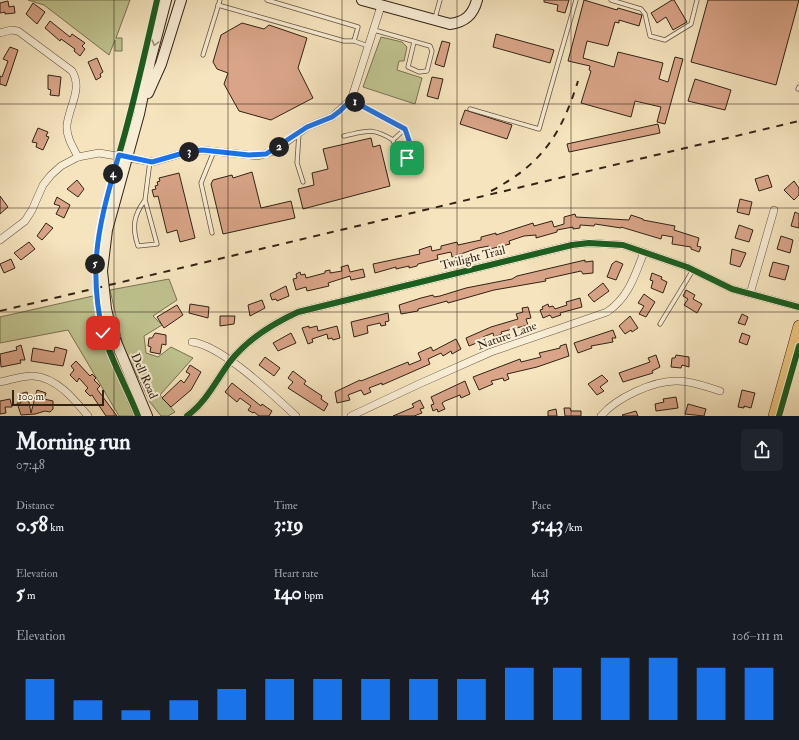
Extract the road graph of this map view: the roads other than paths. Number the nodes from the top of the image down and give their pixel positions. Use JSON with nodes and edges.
{"nodes":[{"id":1,"x":166,"y":0,"type":"edge"},
{"id":2,"x":181,"y":0,"type":"edge"},
{"id":3,"x":220,"y":0,"type":"edge"},
{"id":4,"x":267,"y":0,"type":"edge"},
{"id":5,"x":362,"y":0,"type":"edge"},
{"id":6,"x":440,"y":0,"type":"edge"},
{"id":7,"x":477,"y":0,"type":"edge"},
{"id":8,"x":576,"y":0,"type":"edge"},
{"id":9,"x":610,"y":0,"type":"edge"},
{"id":10,"x":697,"y":0,"type":"edge"},
{"id":11,"x":218,"y":5,"type":"junction"},
{"id":12,"x":381,"y":6,"type":"junction"},
{"id":13,"x":434,"y":21,"type":"junction"},
{"id":14,"x":374,"y":30,"type":"junction"},
{"id":15,"x":0,"y":33,"type":"edge"},
{"id":16,"x":354,"y":41,"type":"junction"},
{"id":17,"x":414,"y":42,"type":"junction"},
{"id":18,"x":369,"y":46,"type":"junction"},
{"id":19,"x":203,"y":55,"type":"dead end"},
{"id":20,"x":351,"y":100,"type":"junction"},
{"id":21,"x":470,"y":109,"type":"dead end"},
{"id":22,"x":140,"y":114,"type":"junction"},
{"id":23,"x":405,"y":129,"type":"junction"},
{"id":24,"x":299,"y":132,"type":"junction"},
{"id":25,"x":344,"y":136,"type":"dead end"},
{"id":26,"x":393,"y":140,"type":"junction"},
{"id":27,"x":214,"y":151,"type":"junction"},
{"id":28,"x":127,"y":156,"type":"junction"},
{"id":29,"x":78,"y":157,"type":"junction"},
{"id":30,"x":150,"y":161,"type":"junction"},
{"id":31,"x":302,"y":182,"type":"dead end"},
{"id":32,"x":145,"y":200,"type":"junction"},
{"id":33,"x":774,"y":210,"type":"dead end"},
{"id":34,"x":212,"y":233,"type":"dead end"},
{"id":35,"x":0,"y":240,"type":"edge"},
{"id":36,"x":644,"y":252,"type":"junction"},
{"id":37,"x":692,"y":270,"type":"junction"},
{"id":38,"x":750,"y":294,"type":"junction"},
{"id":39,"x":799,"y":307,"type":"edge"},
{"id":40,"x":660,"y":324,"type":"dead end"},
{"id":41,"x":799,"y":326,"type":"edge"},
{"id":42,"x":192,"y":342,"type":"dead end"},
{"id":43,"x":230,"y":361,"type":"junction"},
{"id":44,"x":0,"y":382,"type":"edge"},
{"id":45,"x":720,"y":391,"type":"dead end"},
{"id":46,"x":88,"y":416,"type":"edge"},
{"id":47,"x":147,"y":416,"type":"edge"},
{"id":48,"x":187,"y":416,"type":"edge"},
{"id":49,"x":296,"y":416,"type":"edge"},
{"id":50,"x":351,"y":416,"type":"edge"},
{"id":51,"x":601,"y":416,"type":"edge"},
{"id":52,"x":774,"y":416,"type":"edge"}],
"edges":[{"from":1,"to":22,"type":"street","name":"Dell Road","one_way":true},
{"from":2,"to":22,"type":"street","name":"Dell Road"},
{"from":3,"to":11,"type":"lane"},
{"from":4,"to":16,"type":"lane"},
{"from":5,"to":12,"type":"street"},
{"from":6,"to":13,"type":"lane"},
{"from":7,"to":13,"type":"street"},
{"from":8,"to":21,"type":"lane"},
{"from":9,"to":10,"type":"lane"},
{"from":11,"to":16,"type":"lane"},
{"from":11,"to":19,"type":"lane"},
{"from":12,"to":13,"type":"street"},
{"from":12,"to":14,"type":"street"},
{"from":14,"to":17,"type":"lane"},
{"from":14,"to":18,"type":"street"},
{"from":15,"to":29,"type":"street"},
{"from":16,"to":18,"type":"lane"},
{"from":17,"to":17,"type":"lane"},
{"from":18,"to":20,"type":"street"},
{"from":20,"to":23,"type":"lane"},
{"from":20,"to":24,"type":"street"},
{"from":22,"to":28,"type":"street","name":"Dell Road"},
{"from":23,"to":26,"type":"lane"},
{"from":23,"to":26,"type":"lane"},
{"from":24,"to":27,"type":"street"},
{"from":24,"to":31,"type":"lane"},
{"from":25,"to":26,"type":"lane"},
{"from":27,"to":30,"type":"street"},
{"from":27,"to":34,"type":"lane"},
{"from":28,"to":29,"type":"street"},
{"from":28,"to":30,"type":"street"},
{"from":28,"to":47,"type":"street","name":"Dell Road"},
{"from":29,"to":35,"type":"street"},
{"from":30,"to":32,"type":"lane"},
{"from":32,"to":32,"type":"lane"},
{"from":33,"to":38,"type":"street"},
{"from":36,"to":37,"type":"street","name":"Twilight Trail"},
{"from":36,"to":43,"type":"street","name":"Twilight Trail"},
{"from":36,"to":50,"type":"street","name":"Nature Lane"},
{"from":37,"to":38,"type":"street","name":"Twilight Trail"},
{"from":37,"to":40,"type":"lane"},
{"from":38,"to":39,"type":"street","name":"Twilight Trail"},
{"from":41,"to":52,"type":"main road"},
{"from":42,"to":43,"type":"street"},
{"from":43,"to":48,"type":"street","name":"Twilight Trail"},
{"from":43,"to":49,"type":"street"},
{"from":44,"to":46,"type":"street"},
{"from":45,"to":51,"type":"street"}]}
